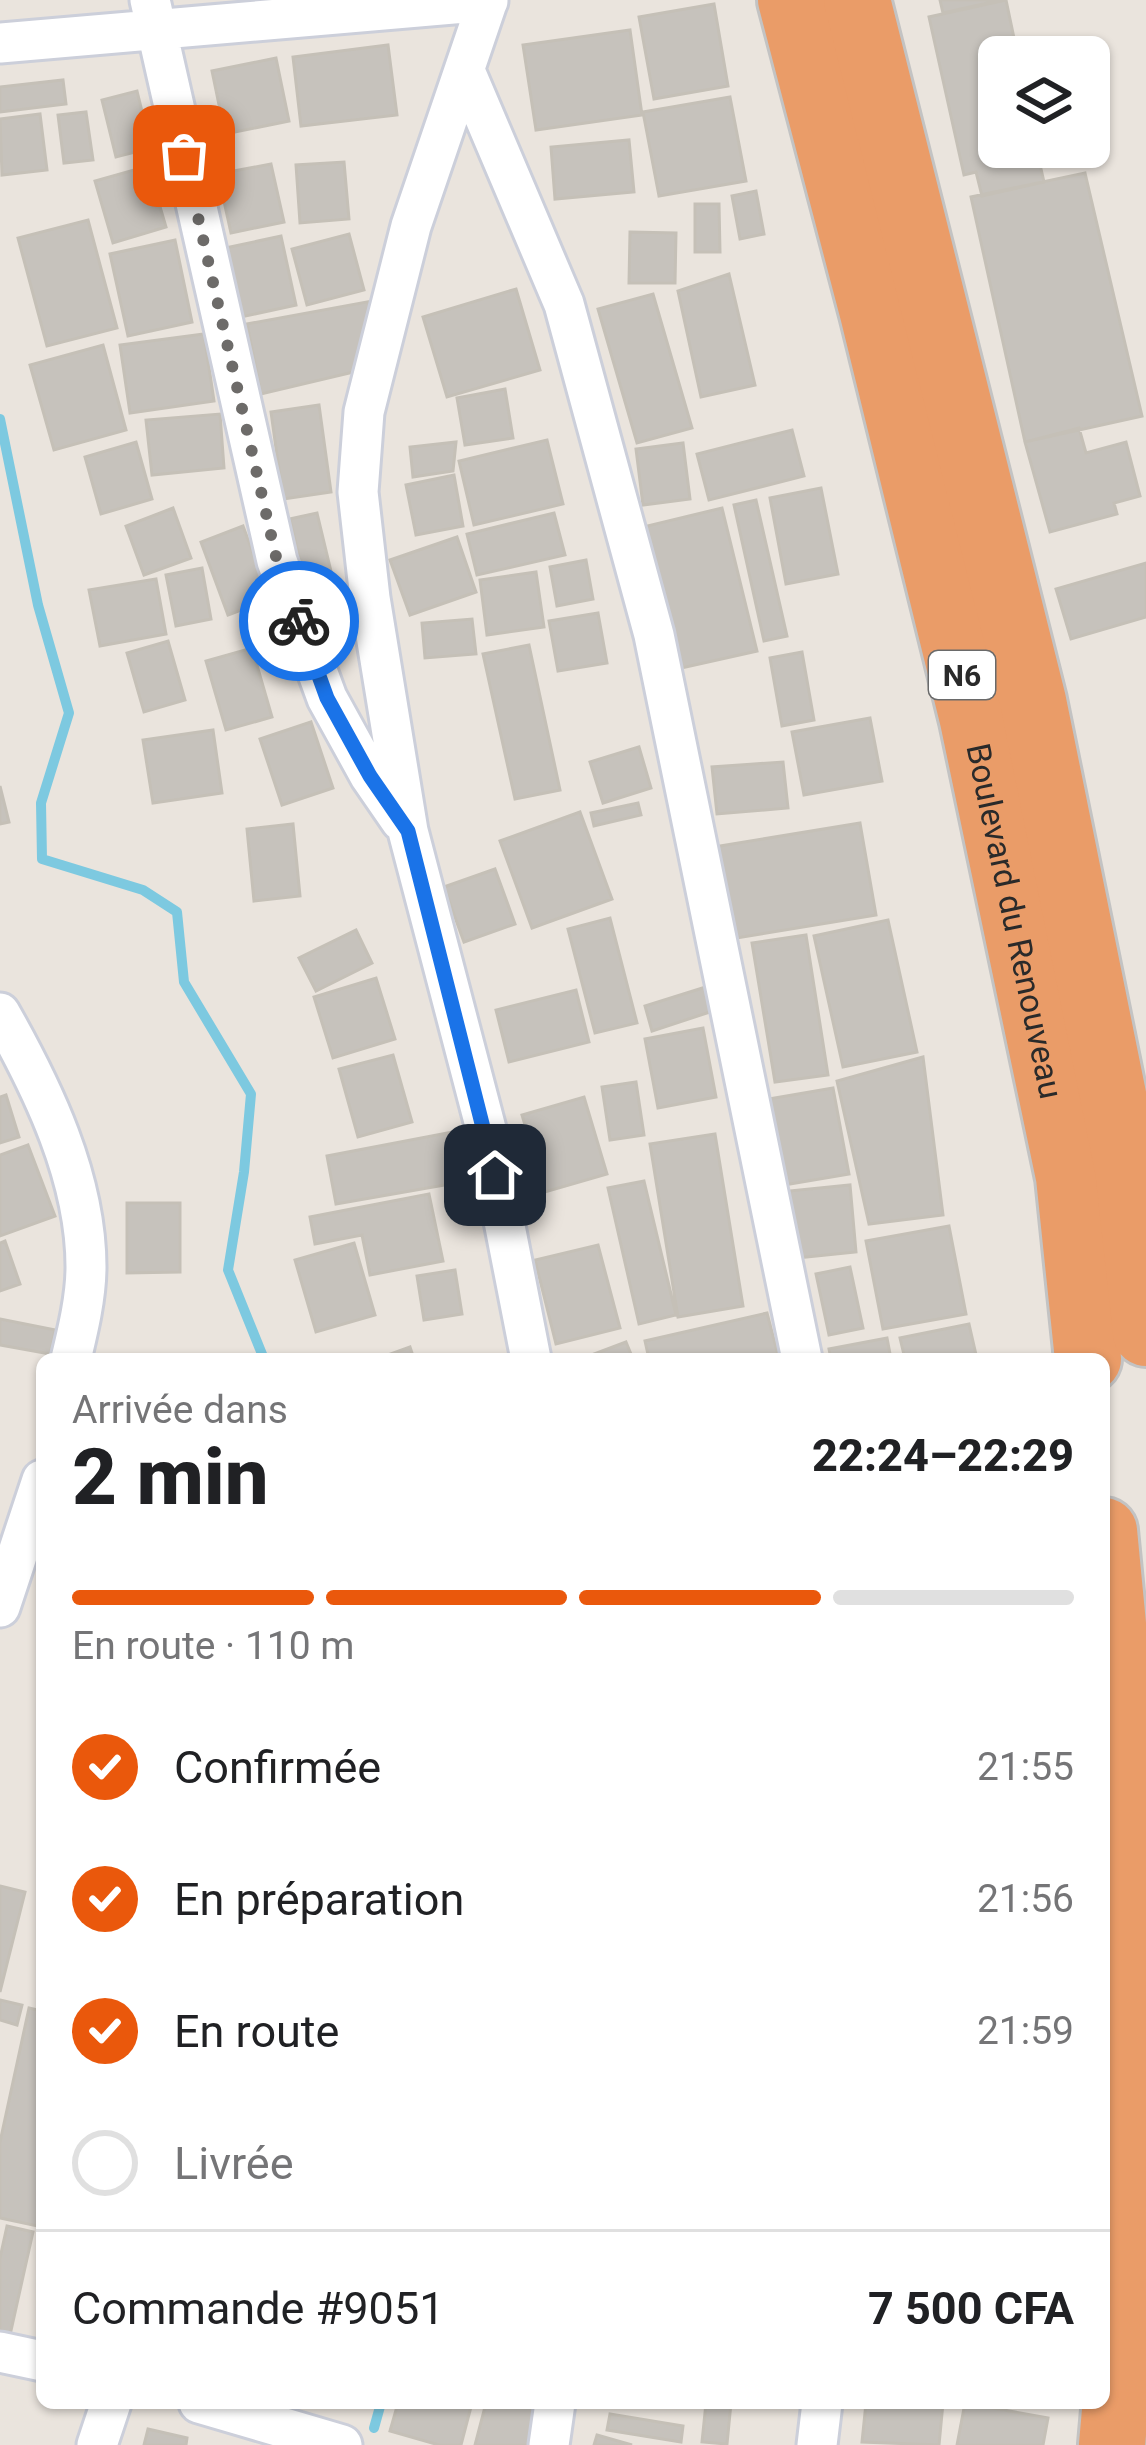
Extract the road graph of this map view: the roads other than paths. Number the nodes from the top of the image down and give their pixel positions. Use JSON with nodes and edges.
{"nodes":[{"id":1,"x":790,"y":0,"type":"edge"},
{"id":2,"x":857,"y":0,"type":"edge"},
{"id":3,"x":488,"y":1,"type":"edge"},
{"id":4,"x":152,"y":15,"type":"edge"},
{"id":5,"x":0,"y":43,"type":"edge"},
{"id":6,"x":465,"y":71,"type":"junction"},
{"id":7,"x":903,"y":304,"type":"junction"},
{"id":8,"x":408,"y":831,"type":"junction"},
{"id":9,"x":0,"y":1012,"type":"edge"},
{"id":10,"x":1098,"y":1173,"type":"junction"},
{"id":11,"x":1146,"y":1333,"type":"edge"},
{"id":12,"x":72,"y":1353,"type":"edge"},
{"id":13,"x":530,"y":1353,"type":"edge"},
{"id":14,"x":801,"y":1353,"type":"edge"},
{"id":15,"x":1088,"y":1353,"type":"edge"},
{"id":16,"x":36,"y":1498,"type":"edge"},
{"id":17,"x":1110,"y":1593,"type":"edge"},
{"id":18,"x":0,"y":1606,"type":"edge"},
{"id":19,"x":1130,"y":2124,"type":"edge"},
{"id":20,"x":0,"y":2352,"type":"edge"},
{"id":21,"x":36,"y":2360,"type":"edge"},
{"id":22,"x":109,"y":2409,"type":"edge"},
{"id":23,"x":219,"y":2409,"type":"edge"},
{"id":24,"x":554,"y":2409,"type":"edge"},
{"id":25,"x":821,"y":2409,"type":"edge"},
{"id":26,"x":98,"y":2445,"type":"edge"},
{"id":27,"x":342,"y":2445,"type":"edge"},
{"id":28,"x":549,"y":2445,"type":"edge"},
{"id":29,"x":817,"y":2445,"type":"edge"},
{"id":30,"x":1112,"y":2445,"type":"edge"}],
"edges":[{"from":1,"to":7,"type":"highway","number":"N6"},
{"from":2,"to":7,"type":"highway","number":"N6"},
{"from":3,"to":4,"type":"street"},
{"from":3,"to":6,"type":"street"},
{"from":4,"to":5,"type":"street"},
{"from":4,"to":8,"type":"street"},
{"from":6,"to":8,"type":"street"},
{"from":6,"to":14,"type":"street"},
{"from":7,"to":10,"type":"highway","number":"N6"},
{"from":8,"to":13,"type":"street"},
{"from":9,"to":12,"type":"street"},
{"from":10,"to":11,"type":"highway","number":"N6"},
{"from":10,"to":15,"type":"highway","number":"N6"},
{"from":16,"to":18,"type":"street"},
{"from":17,"to":19,"type":"highway"},
{"from":19,"to":30,"type":"highway"},
{"from":20,"to":21,"type":"street"},
{"from":22,"to":26,"type":"street"},
{"from":23,"to":27,"type":"street"},
{"from":24,"to":28,"type":"street"},
{"from":25,"to":29,"type":"street"}]}
